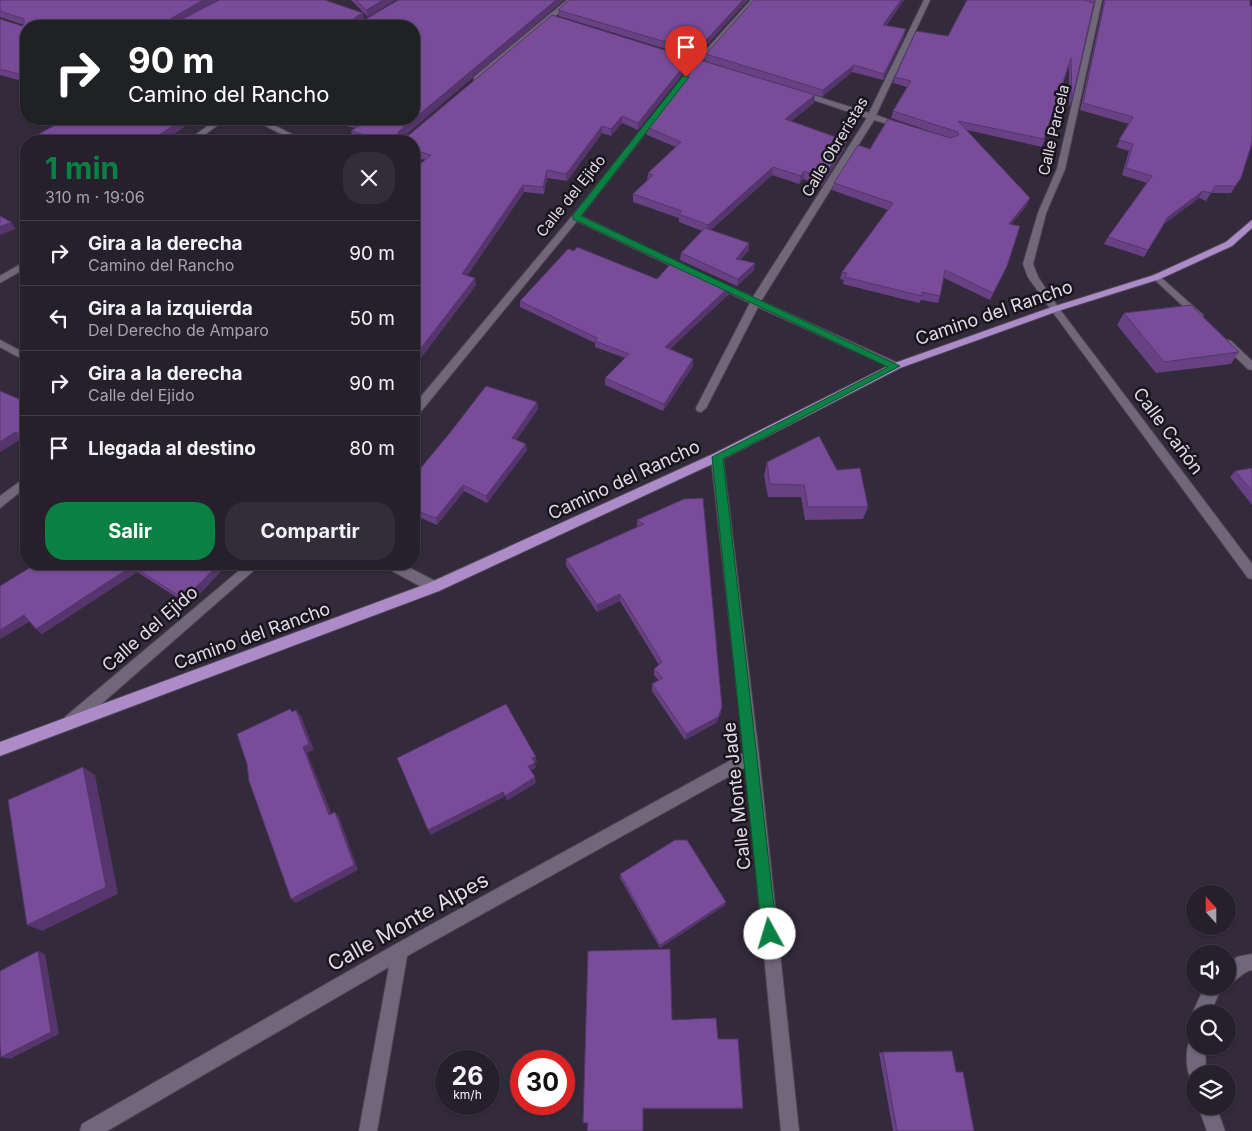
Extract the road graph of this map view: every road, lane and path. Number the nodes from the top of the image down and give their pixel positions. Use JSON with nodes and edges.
{"nodes":[{"id":1,"x":571,"y":0,"type":"edge"},
{"id":2,"x":754,"y":0,"type":"edge"},
{"id":3,"x":927,"y":0,"type":"edge"},
{"id":4,"x":1098,"y":4,"type":"edge"},
{"id":5,"x":1088,"y":6,"type":"edge"},
{"id":6,"x":549,"y":17,"type":"junction"},
{"id":7,"x":558,"y":19,"type":"edge"},
{"id":8,"x":689,"y":59,"type":"edge"},
{"id":9,"x":703,"y":63,"type":"junction"},
{"id":10,"x":472,"y":83,"type":"edge"},
{"id":11,"x":789,"y":90,"type":"edge"},
{"id":12,"x":872,"y":116,"type":"junction"},
{"id":13,"x":214,"y":125,"type":"edge"},
{"id":14,"x":268,"y":125,"type":"edge"},
{"id":15,"x":907,"y":128,"type":"edge"},
{"id":16,"x":199,"y":135,"type":"edge"},
{"id":17,"x":289,"y":135,"type":"edge"},
{"id":18,"x":576,"y":217,"type":"junction"},
{"id":19,"x":1252,"y":223,"type":"edge"},
{"id":20,"x":20,"y":268,"type":"edge"},
{"id":21,"x":1157,"y":277,"type":"junction"},
{"id":22,"x":0,"y":280,"type":"edge"},
{"id":23,"x":755,"y":302,"type":"junction"},
{"id":24,"x":1055,"y":309,"type":"junction"},
{"id":25,"x":1207,"y":324,"type":"edge"},
{"id":26,"x":1221,"y":338,"type":"edge"},
{"id":27,"x":0,"y":343,"type":"edge"},
{"id":28,"x":20,"y":355,"type":"edge"},
{"id":29,"x":896,"y":366,"type":"junction"},
{"id":30,"x":1252,"y":367,"type":"edge"},
{"id":31,"x":420,"y":405,"type":"edge"},
{"id":32,"x":701,"y":408,"type":"dead end"},
{"id":33,"x":717,"y":457,"type":"junction"},
{"id":34,"x":20,"y":486,"type":"edge"},
{"id":35,"x":0,"y":502,"type":"edge"},
{"id":36,"x":247,"y":570,"type":"edge"},
{"id":37,"x":402,"y":570,"type":"edge"},
{"id":38,"x":1252,"y":574,"type":"edge"},
{"id":39,"x":434,"y":587,"type":"junction"},
{"id":40,"x":70,"y":722,"type":"junction"},
{"id":41,"x":0,"y":749,"type":"edge"},
{"id":42,"x":752,"y":756,"type":"junction"},
{"id":43,"x":400,"y":951,"type":"junction"},
{"id":44,"x":1252,"y":962,"type":"edge"},
{"id":45,"x":1236,"y":969,"type":"edge"},
{"id":46,"x":1210,"y":1115,"type":"edge"},
{"id":47,"x":89,"y":1131,"type":"edge"},
{"id":48,"x":368,"y":1131,"type":"edge"},
{"id":49,"x":790,"y":1131,"type":"edge"},
{"id":50,"x":1216,"y":1131,"type":"edge"}],
"edges":[{"from":1,"to":6,"type":"street"},
{"from":2,"to":9,"type":"street","name":"Calle del Ejido"},
{"from":3,"to":12,"type":"street","name":"Calle Obreristas"},
{"from":4,"to":5,"type":"street"},
{"from":4,"to":24,"type":"street","name":"Calle Parcela"},
{"from":6,"to":7,"type":"street"},
{"from":6,"to":10,"type":"street"},
{"from":8,"to":9,"type":"street"},
{"from":9,"to":18,"type":"street","name":"Calle del Ejido"},
{"from":11,"to":12,"type":"street"},
{"from":12,"to":15,"type":"street"},
{"from":12,"to":23,"type":"street","name":"Calle Obreristas"},
{"from":13,"to":16,"type":"street"},
{"from":14,"to":17,"type":"street"},
{"from":18,"to":23,"type":"street"},
{"from":18,"to":31,"type":"street","name":"Calle del Ejido"},
{"from":19,"to":21,"type":"main road","name":"Camino del Rancho"},
{"from":20,"to":22,"type":"street"},
{"from":21,"to":24,"type":"main road","name":"Camino del Rancho"},
{"from":21,"to":25,"type":"street"},
{"from":23,"to":29,"type":"street"},
{"from":23,"to":32,"type":"street","name":"Calle Obreristas"},
{"from":24,"to":29,"type":"main road","name":"Camino del Rancho"},
{"from":24,"to":38,"type":"street","name":"Calle Cañón"},
{"from":26,"to":30,"type":"street"},
{"from":27,"to":28,"type":"street"},
{"from":29,"to":33,"type":"main road","name":"Camino del Rancho"},
{"from":33,"to":39,"type":"main road","name":"Camino del Rancho"},
{"from":33,"to":42,"type":"street","name":"Calle Monte Jade"},
{"from":34,"to":35,"type":"street"},
{"from":36,"to":40,"type":"street","name":"Calle del Ejido"},
{"from":37,"to":39,"type":"street"},
{"from":39,"to":40,"type":"main road","name":"Camino del Rancho"},
{"from":40,"to":41,"type":"main road","name":"Camino del Rancho"},
{"from":42,"to":43,"type":"street","name":"Calle Monte Alpes"},
{"from":42,"to":49,"type":"street","name":"Calle Monte Jade"},
{"from":43,"to":47,"type":"street","name":"Calle Monte Alpes"},
{"from":43,"to":48,"type":"street"},
{"from":44,"to":45,"type":"street"},
{"from":46,"to":50,"type":"street"}]}
